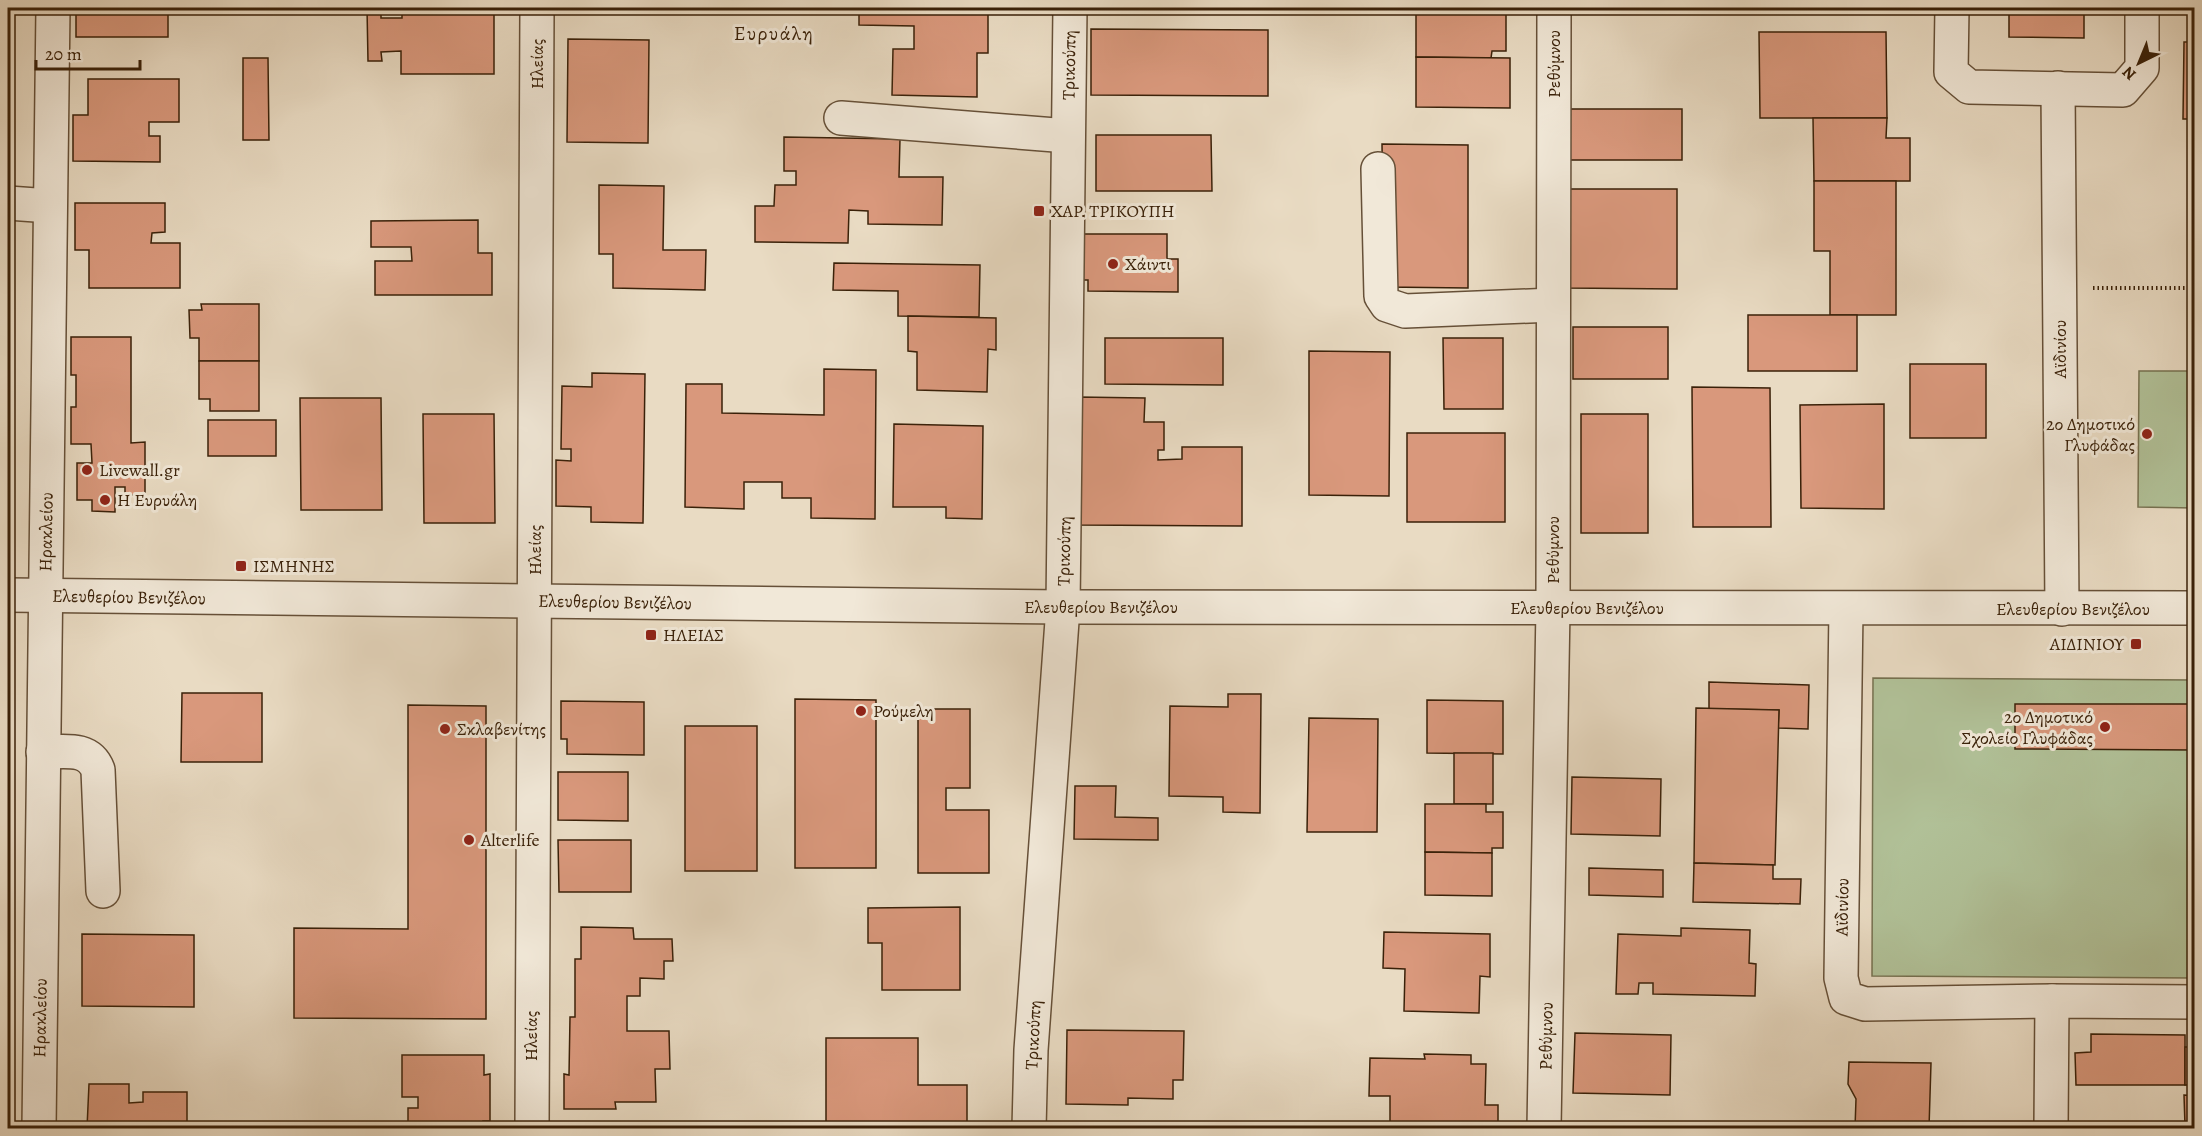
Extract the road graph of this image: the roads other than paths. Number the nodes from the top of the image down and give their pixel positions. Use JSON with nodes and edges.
{"nodes":[{"id":1,"x":53,"y":8,"type":"edge"},
{"id":2,"x":537,"y":8,"type":"edge"},
{"id":3,"x":1070,"y":8,"type":"edge"},
{"id":4,"x":1554,"y":8,"type":"edge"},
{"id":5,"x":1952,"y":8,"type":"edge"},
{"id":6,"x":2142,"y":8,"type":"edge"},
{"id":7,"x":2058,"y":88,"type":"junction"},
{"id":8,"x":841,"y":118,"type":"dead end"},
{"id":9,"x":1068,"y":136,"type":"junction"},
{"id":10,"x":1378,"y":169,"type":"dead end"},
{"id":11,"x":8,"y":203,"type":"edge"},
{"id":12,"x":50,"y":206,"type":"junction"},
{"id":13,"x":1553,"y":305,"type":"junction"},
{"id":14,"x":8,"y":595,"type":"edge"},
{"id":15,"x":45,"y":596,"type":"junction"},
{"id":16,"x":535,"y":601,"type":"junction"},
{"id":17,"x":1063,"y":608,"type":"junction"},
{"id":18,"x":1553,"y":608,"type":"junction"},
{"id":19,"x":2194,"y":608,"type":"edge"},
{"id":20,"x":1846,"y":609,"type":"junction"},
{"id":21,"x":2062,"y":609,"type":"junction"},
{"id":22,"x":43,"y":752,"type":"junction"},
{"id":23,"x":103,"y":891,"type":"dead end"},
{"id":24,"x":2052,"y":1001,"type":"junction"},
{"id":25,"x":2194,"y":1002,"type":"edge"},
{"id":26,"x":39,"y":1128,"type":"edge"},
{"id":27,"x":531,"y":1128,"type":"edge"},
{"id":28,"x":1029,"y":1128,"type":"edge"},
{"id":29,"x":1545,"y":1128,"type":"edge"},
{"id":30,"x":2051,"y":1128,"type":"edge"}],
"edges":[{"from":1,"to":12,"type":"street","name":"Ηρακλείου"},
{"from":2,"to":16,"type":"street","name":"Ηλείας"},
{"from":3,"to":9,"type":"street","name":"Τρικούπη"},
{"from":4,"to":13,"type":"street","name":"Ρεθύμνου"},
{"from":5,"to":7,"type":"street"},
{"from":6,"to":7,"type":"street"},
{"from":7,"to":21,"type":"street","name":"Αϊδινίου"},
{"from":8,"to":9,"type":"street"},
{"from":9,"to":17,"type":"street","name":"Τρικούπη"},
{"from":10,"to":13,"type":"street"},
{"from":11,"to":12,"type":"street"},
{"from":12,"to":15,"type":"street","name":"Ηρακλείου"},
{"from":13,"to":18,"type":"street","name":"Ρεθύμνου"},
{"from":14,"to":15,"type":"street","name":"Ελευθερίου Βενιζέλου"},
{"from":15,"to":16,"type":"street","name":"Ελευθερίου Βενιζέλου"},
{"from":15,"to":22,"type":"street","name":"Ηρακλείου"},
{"from":16,"to":17,"type":"street","name":"Ελευθερίου Βενιζέλου"},
{"from":16,"to":27,"type":"street","name":"Ηλείας"},
{"from":17,"to":18,"type":"street","name":"Ελευθερίου Βενιζέλου"},
{"from":17,"to":28,"type":"street","name":"Τρικούπη"},
{"from":18,"to":20,"type":"street","name":"Ελευθερίου Βενιζέλου"},
{"from":18,"to":29,"type":"street","name":"Ρεθύμνου"},
{"from":19,"to":21,"type":"street","name":"Ελευθερίου Βενιζέλου"},
{"from":20,"to":21,"type":"street","name":"Ελευθερίου Βενιζέλου"},
{"from":20,"to":24,"type":"street","name":"Αϊδινίου"},
{"from":22,"to":23,"type":"street"},
{"from":22,"to":26,"type":"street","name":"Ηρακλείου"},
{"from":24,"to":25,"type":"street","name":"Αϊδινίου"},
{"from":24,"to":30,"type":"street"}]}
